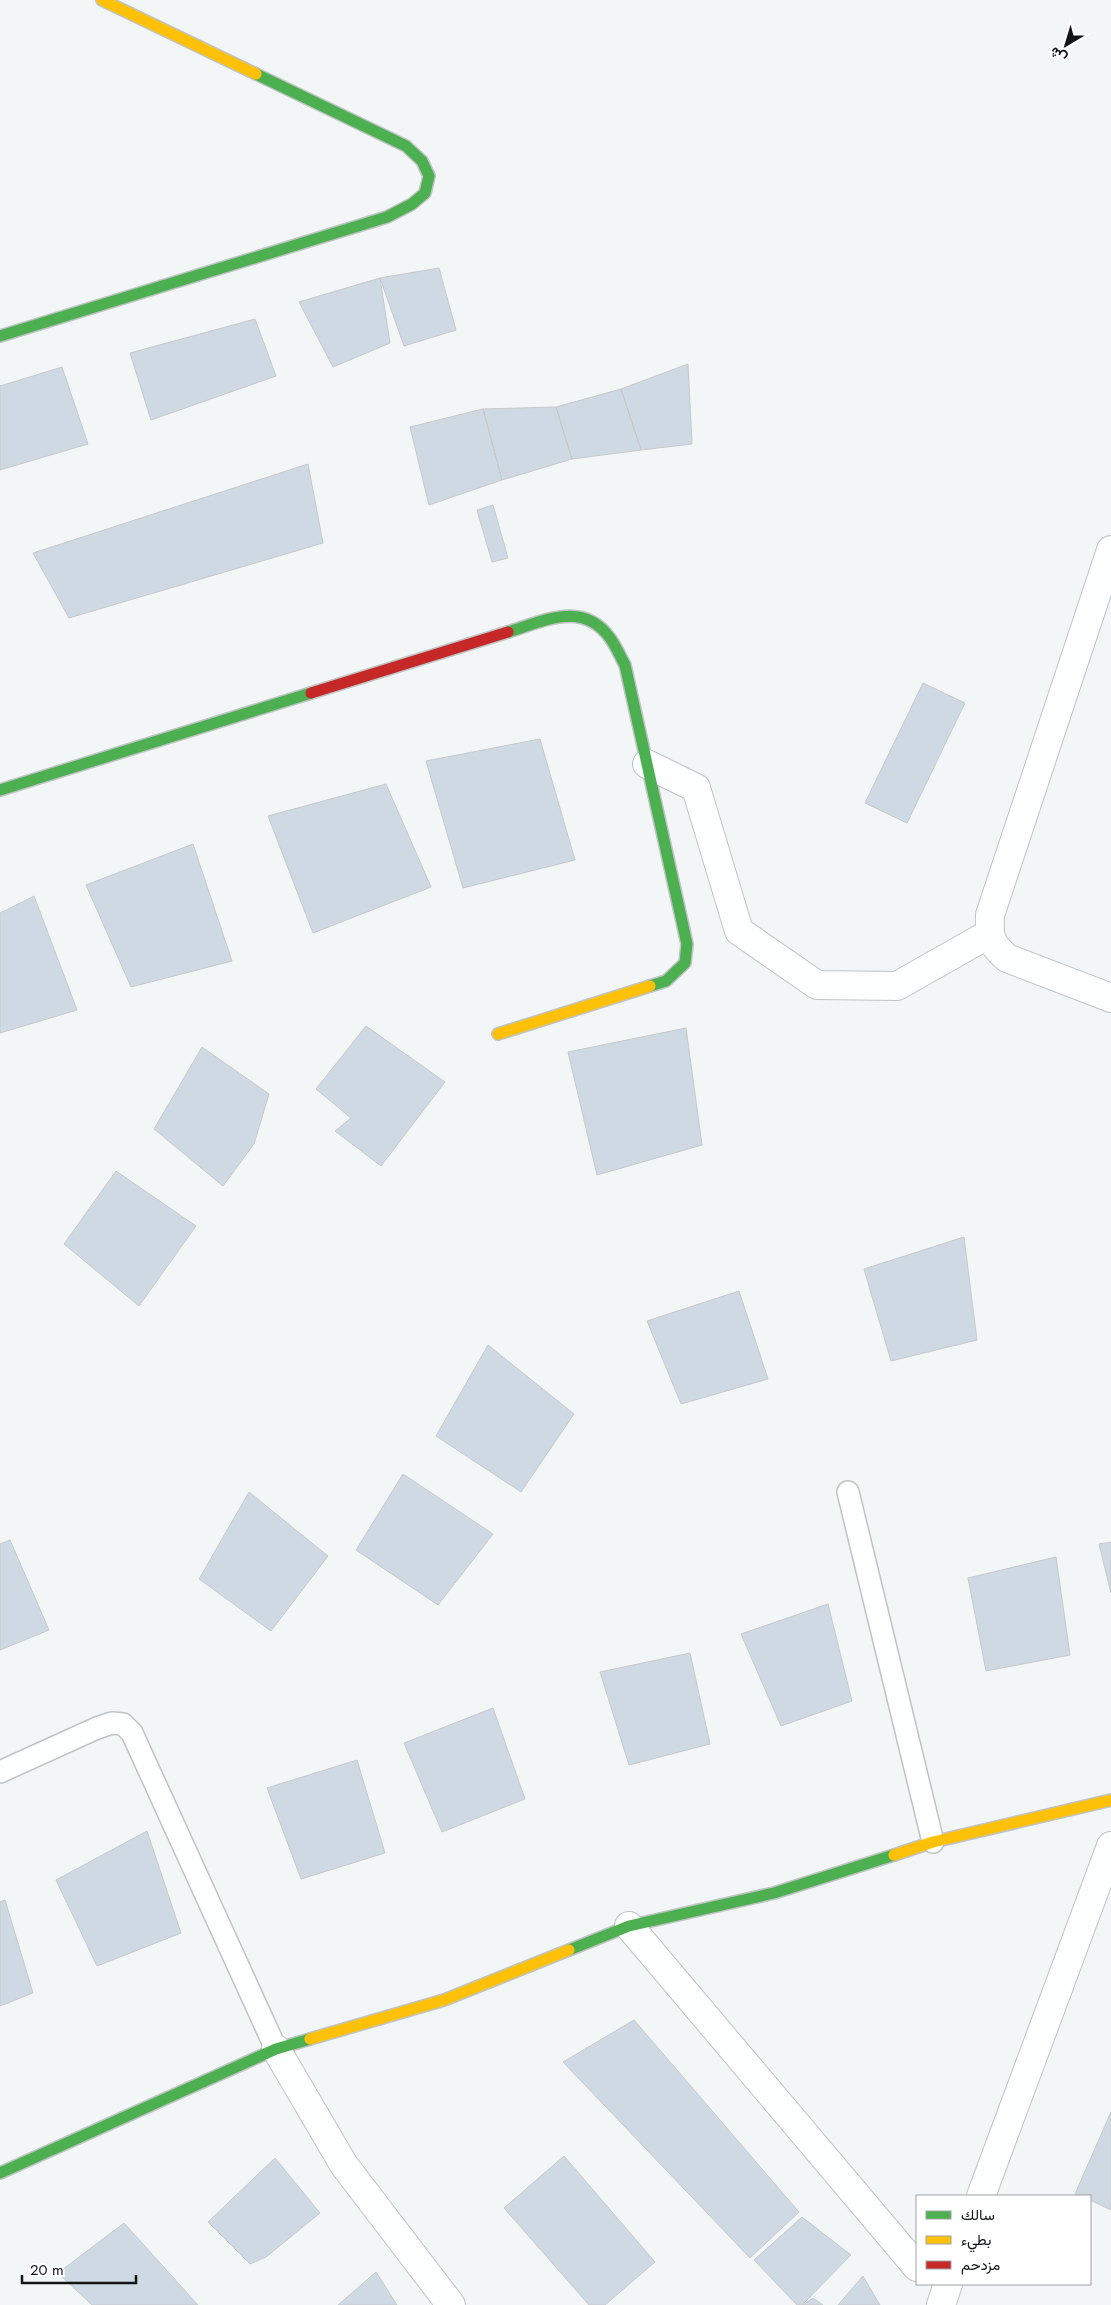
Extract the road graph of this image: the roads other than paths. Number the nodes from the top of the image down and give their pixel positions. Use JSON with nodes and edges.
{"nodes":[{"id":1,"x":102,"y":0,"type":"edge"},
{"id":2,"x":0,"y":336,"type":"edge"},
{"id":3,"x":1111,"y":550,"type":"edge"},
{"id":4,"x":647,"y":764,"type":"junction"},
{"id":5,"x":0,"y":790,"type":"edge"},
{"id":6,"x":989,"y":934,"type":"junction"},
{"id":7,"x":1111,"y":998,"type":"edge"},
{"id":8,"x":498,"y":1034,"type":"dead end"},
{"id":9,"x":848,"y":1492,"type":"dead end"},
{"id":10,"x":0,"y":1772,"type":"edge"},
{"id":11,"x":1111,"y":1800,"type":"edge"},
{"id":12,"x":933,"y":1842,"type":"junction"},
{"id":13,"x":1111,"y":1846,"type":"edge"},
{"id":14,"x":629,"y":1926,"type":"junction"},
{"id":15,"x":276,"y":2049,"type":"junction"},
{"id":16,"x":0,"y":2174,"type":"edge"},
{"id":17,"x":981,"y":2195,"type":"edge"},
{"id":18,"x":916,"y":2266,"type":"edge"},
{"id":19,"x":451,"y":2305,"type":"edge"}],
"edges":[{"from":1,"to":2,"type":"street"},
{"from":3,"to":6,"type":"street"},
{"from":4,"to":5,"type":"street"},
{"from":4,"to":6,"type":"street"},
{"from":4,"to":8,"type":"street"},
{"from":6,"to":7,"type":"street"},
{"from":9,"to":12,"type":"lane"},
{"from":10,"to":15,"type":"lane"},
{"from":11,"to":12,"type":"street"},
{"from":12,"to":14,"type":"street"},
{"from":13,"to":17,"type":"street"},
{"from":14,"to":15,"type":"street"},
{"from":14,"to":18,"type":"street"},
{"from":15,"to":16,"type":"street"},
{"from":15,"to":19,"type":"street"}]}
